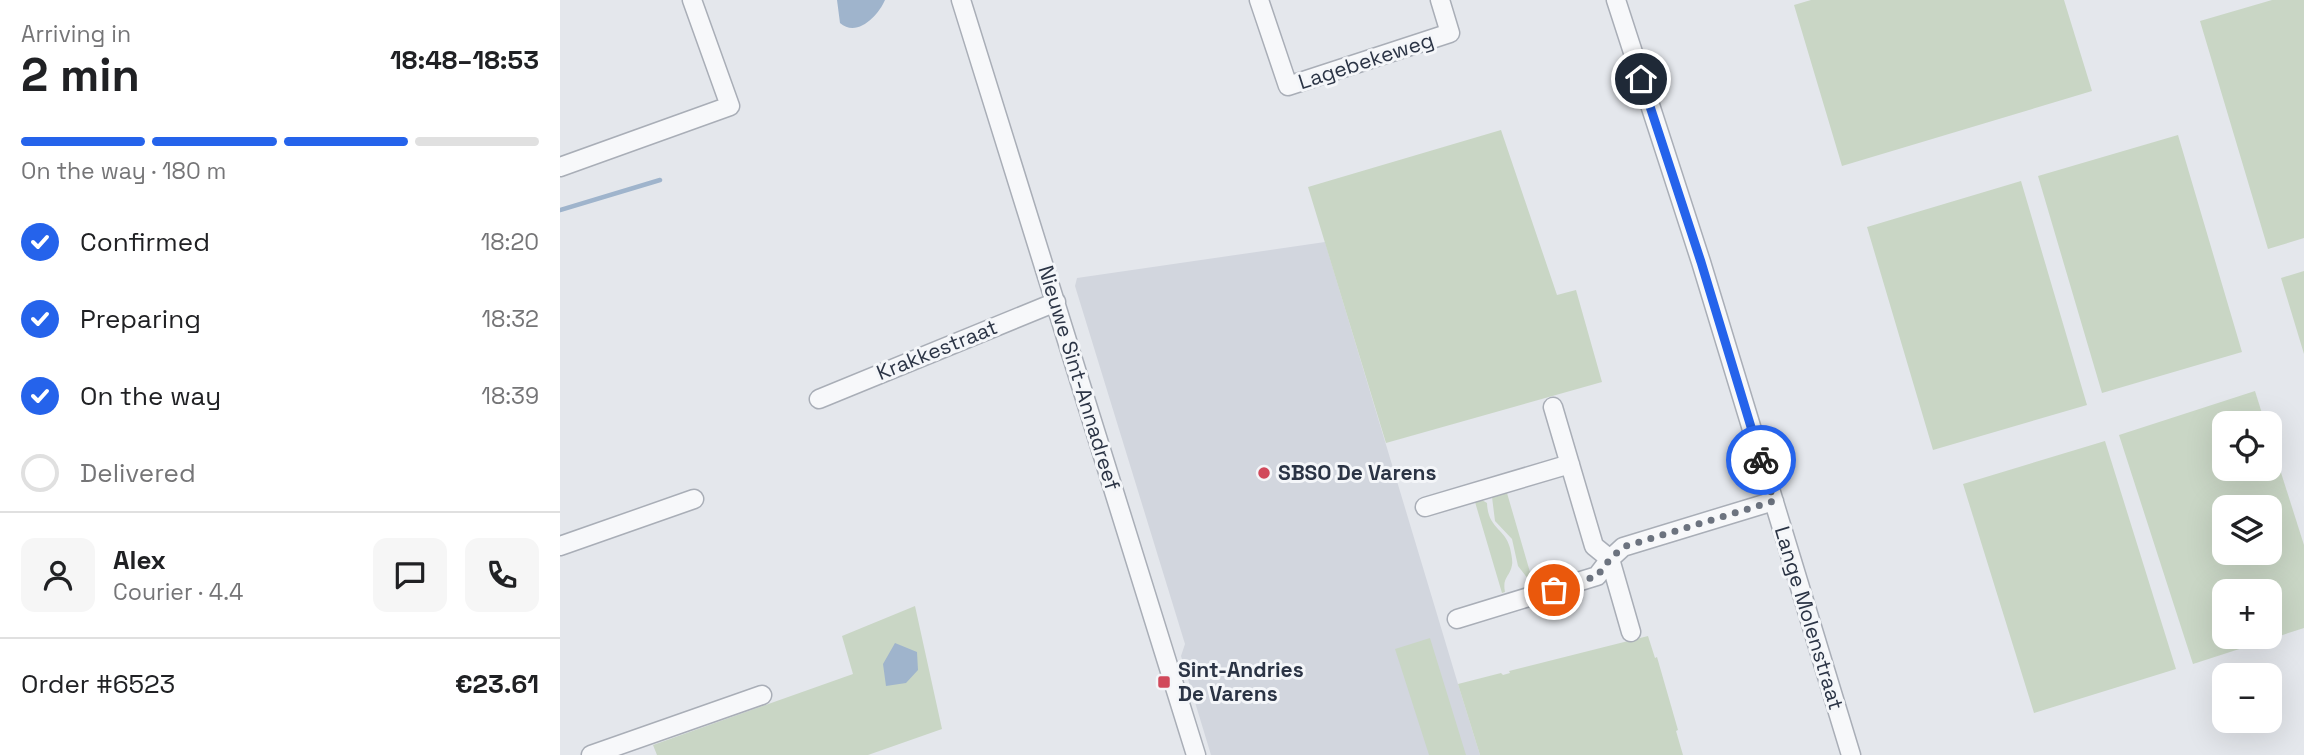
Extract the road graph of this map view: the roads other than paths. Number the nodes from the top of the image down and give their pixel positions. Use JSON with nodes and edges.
{"nodes":[{"id":1,"x":692,"y":0,"type":"edge"},
{"id":2,"x":961,"y":0,"type":"edge"},
{"id":3,"x":1259,"y":0,"type":"edge"},
{"id":4,"x":1440,"y":0,"type":"edge"},
{"id":5,"x":1616,"y":0,"type":"edge"},
{"id":6,"x":560,"y":167,"type":"edge"},
{"id":7,"x":1056,"y":302,"type":"junction"},
{"id":8,"x":819,"y":399,"type":"dead end"},
{"id":9,"x":1553,"y":407,"type":"dead end"},
{"id":10,"x":1570,"y":464,"type":"junction"},
{"id":11,"x":694,"y":499,"type":"dead end"},
{"id":12,"x":1774,"y":501,"type":"junction"},
{"id":13,"x":1424,"y":507,"type":"dead end"},
{"id":14,"x":560,"y":546,"type":"edge"},
{"id":15,"x":1610,"y":559,"type":"junction"},
{"id":16,"x":1457,"y":619,"type":"dead end"},
{"id":17,"x":1631,"y":632,"type":"dead end"},
{"id":18,"x":762,"y":695,"type":"dead end"},
{"id":19,"x":591,"y":755,"type":"edge"},
{"id":20,"x":1196,"y":755,"type":"edge"},
{"id":21,"x":1851,"y":755,"type":"edge"}],
"edges":[{"from":1,"to":6,"type":"street"},
{"from":2,"to":7,"type":"street","name":"Nieuwe Sint-Annadreef"},
{"from":3,"to":4,"type":"street","name":"Lagebekeweg"},
{"from":5,"to":12,"type":"street","name":"Lange Molenstraat"},
{"from":7,"to":8,"type":"street","name":"Krakkestraat"},
{"from":7,"to":20,"type":"street","name":"Nieuwe Sint-Annadreef"},
{"from":9,"to":10,"type":"street"},
{"from":10,"to":13,"type":"street"},
{"from":10,"to":15,"type":"street"},
{"from":11,"to":14,"type":"street"},
{"from":12,"to":15,"type":"street"},
{"from":12,"to":21,"type":"street","name":"Lange Molenstraat"},
{"from":15,"to":16,"type":"street"},
{"from":15,"to":17,"type":"street"},
{"from":18,"to":19,"type":"street"}]}
